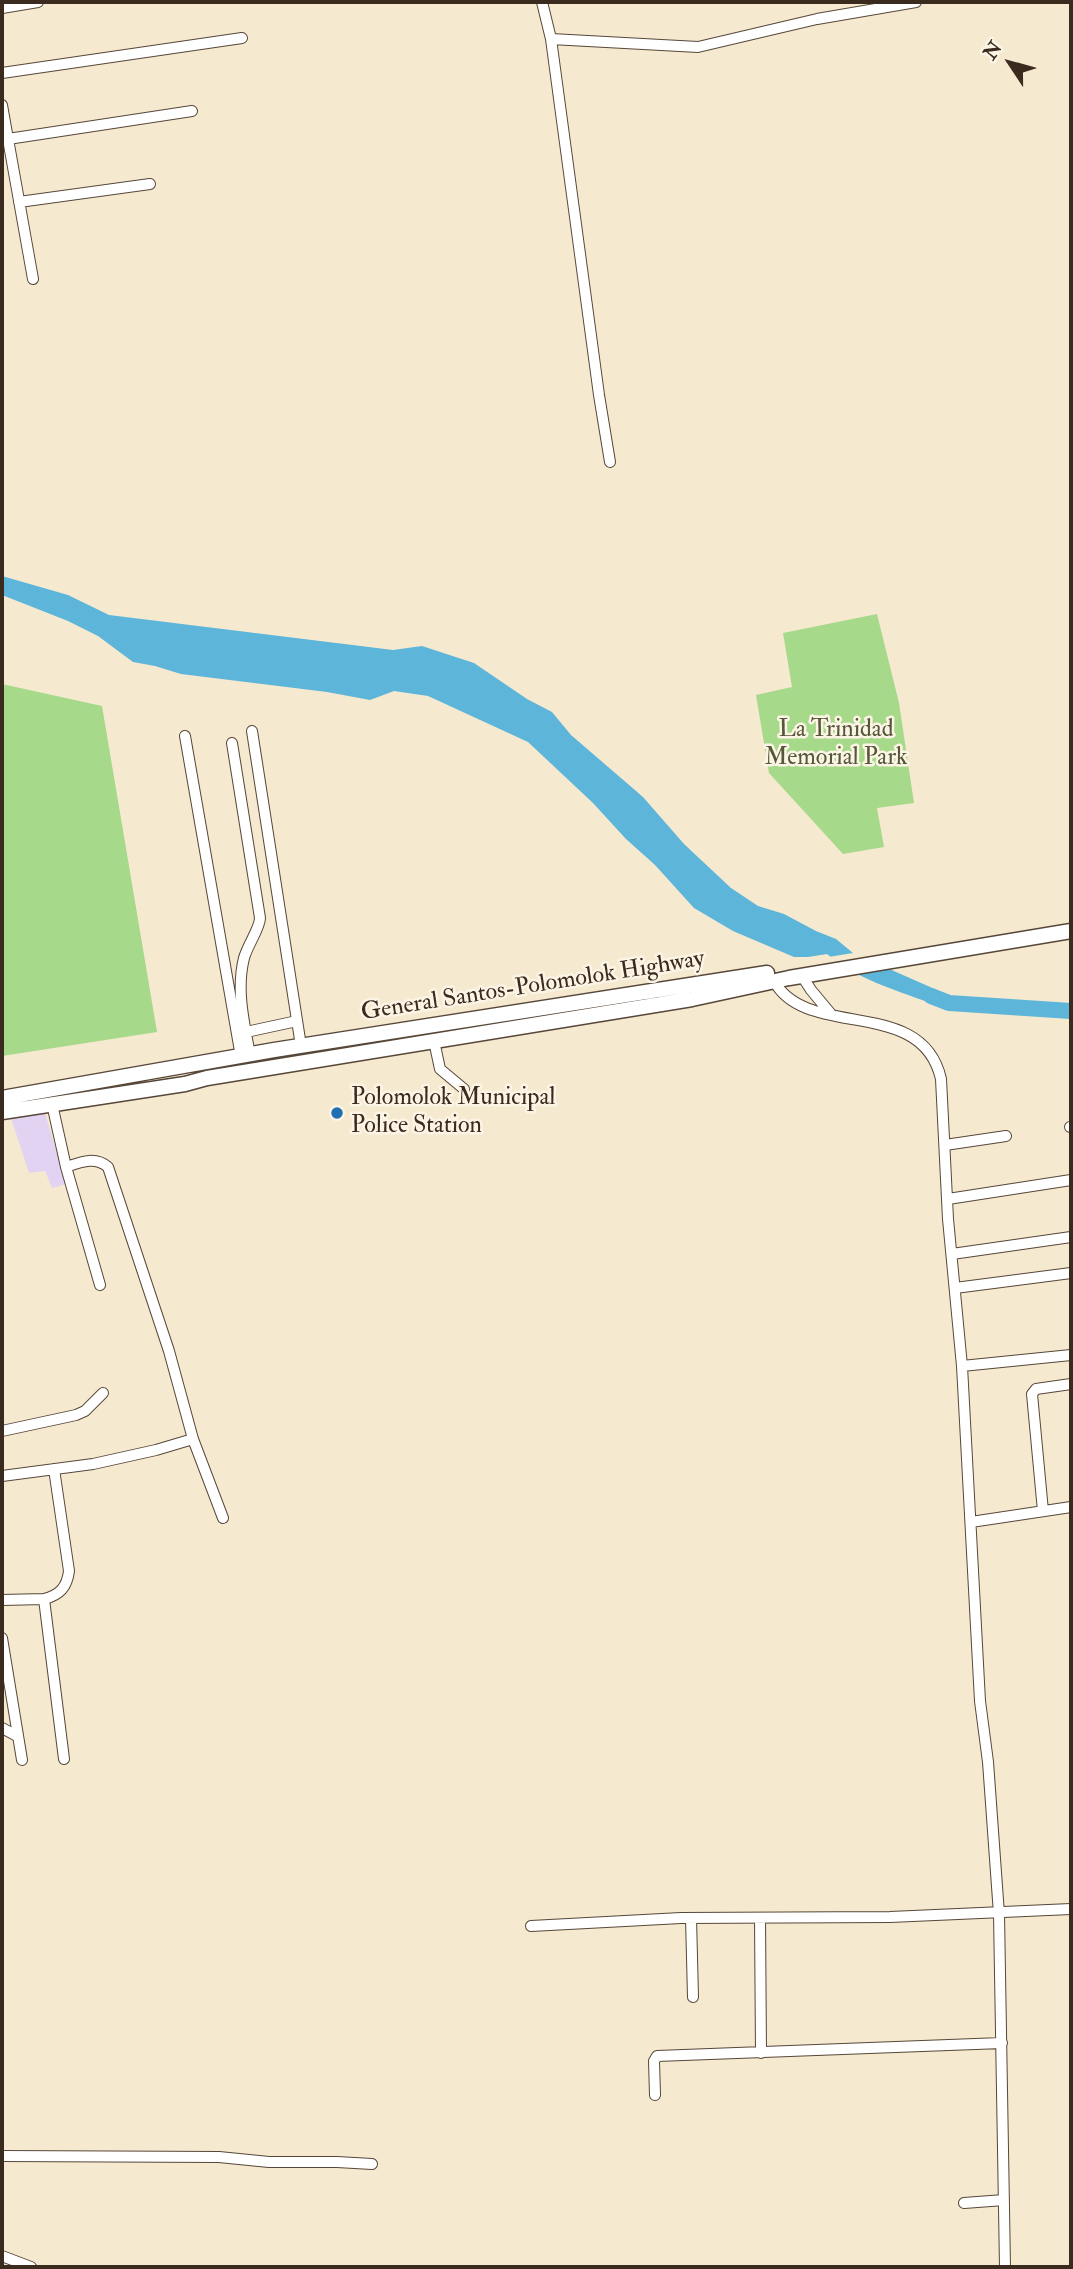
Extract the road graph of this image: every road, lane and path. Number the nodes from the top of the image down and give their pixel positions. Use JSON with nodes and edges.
{"nodes":[{"id":1,"x":38,"y":2,"type":"edge"},
{"id":2,"x":542,"y":2,"type":"edge"},
{"id":3,"x":916,"y":2,"type":"edge"},
{"id":4,"x":874,"y":5,"type":"edge"},
{"id":5,"x":2,"y":8,"type":"edge"},
{"id":6,"x":242,"y":38,"type":"dead end"},
{"id":7,"x":551,"y":39,"type":"junction"},
{"id":8,"x":2,"y":73,"type":"edge"},
{"id":9,"x":2,"y":105,"type":"edge"},
{"id":10,"x":192,"y":111,"type":"dead end"},
{"id":11,"x":8,"y":139,"type":"junction"},
{"id":12,"x":150,"y":184,"type":"dead end"},
{"id":13,"x":19,"y":202,"type":"junction"},
{"id":14,"x":33,"y":279,"type":"dead end"},
{"id":15,"x":610,"y":462,"type":"dead end"},
{"id":16,"x":252,"y":731,"type":"dead end"},
{"id":17,"x":185,"y":736,"type":"dead end"},
{"id":18,"x":232,"y":743,"type":"dead end"},
{"id":19,"x":1071,"y":923,"type":"edge"},
{"id":20,"x":1071,"y":931,"type":"edge"},
{"id":21,"x":893,"y":956,"type":"junction"},
{"id":22,"x":826,"y":968,"type":"junction"},
{"id":23,"x":802,"y":976,"type":"junction"},
{"id":24,"x":774,"y":981,"type":"junction"},
{"id":25,"x":832,"y":1014,"type":"junction"},
{"id":26,"x":297,"y":1021,"type":"junction"},
{"id":27,"x":246,"y":1032,"type":"junction"},
{"id":28,"x":434,"y":1041,"type":"junction"},
{"id":29,"x":300,"y":1046,"type":"junction"},
{"id":30,"x":246,"y":1056,"type":"junction"},
{"id":31,"x":464,"y":1089,"type":"dead end"},
{"id":32,"x":2,"y":1098,"type":"edge"},
{"id":33,"x":52,"y":1104,"type":"junction"},
{"id":34,"x":2,"y":1112,"type":"edge"},
{"id":35,"x":1006,"y":1136,"type":"dead end"},
{"id":36,"x":945,"y":1145,"type":"junction"},
{"id":37,"x":66,"y":1167,"type":"junction"},
{"id":38,"x":1071,"y":1180,"type":"edge"},
{"id":39,"x":948,"y":1199,"type":"junction"},
{"id":40,"x":1071,"y":1237,"type":"edge"},
{"id":41,"x":953,"y":1254,"type":"junction"},
{"id":42,"x":1071,"y":1273,"type":"edge"},
{"id":43,"x":100,"y":1285,"type":"dead end"},
{"id":44,"x":955,"y":1288,"type":"junction"},
{"id":45,"x":1071,"y":1355,"type":"edge"},
{"id":46,"x":962,"y":1366,"type":"junction"},
{"id":47,"x":1071,"y":1384,"type":"edge"},
{"id":48,"x":103,"y":1393,"type":"dead end"},
{"id":49,"x":2,"y":1431,"type":"edge"},
{"id":50,"x":193,"y":1439,"type":"junction"},
{"id":51,"x":54,"y":1469,"type":"junction"},
{"id":52,"x":2,"y":1476,"type":"edge"},
{"id":53,"x":1071,"y":1507,"type":"edge"},
{"id":54,"x":1043,"y":1511,"type":"junction"},
{"id":55,"x":223,"y":1518,"type":"dead end"},
{"id":56,"x":971,"y":1522,"type":"junction"},
{"id":57,"x":44,"y":1599,"type":"junction"},
{"id":58,"x":2,"y":1600,"type":"edge"},
{"id":59,"x":2,"y":1638,"type":"edge"},
{"id":60,"x":5,"y":1676,"type":"edge"},
{"id":61,"x":2,"y":1728,"type":"edge"},
{"id":62,"x":18,"y":1736,"type":"junction"},
{"id":63,"x":64,"y":1759,"type":"dead end"},
{"id":64,"x":22,"y":1760,"type":"dead end"},
{"id":65,"x":1071,"y":1909,"type":"edge"},
{"id":66,"x":999,"y":1914,"type":"junction"},
{"id":67,"x":760,"y":1918,"type":"junction"},
{"id":68,"x":691,"y":1919,"type":"junction"},
{"id":69,"x":531,"y":1926,"type":"dead end"},
{"id":70,"x":693,"y":1997,"type":"dead end"},
{"id":71,"x":1002,"y":2043,"type":"junction"},
{"id":72,"x":761,"y":2053,"type":"junction"},
{"id":73,"x":655,"y":2095,"type":"dead end"},
{"id":74,"x":2,"y":2155,"type":"edge"},
{"id":75,"x":372,"y":2164,"type":"dead end"},
{"id":76,"x":1004,"y":2200,"type":"junction"},
{"id":77,"x":964,"y":2203,"type":"dead end"},
{"id":78,"x":2,"y":2256,"type":"edge"},
{"id":79,"x":30,"y":2267,"type":"edge"},
{"id":80,"x":1005,"y":2267,"type":"edge"}],
"edges":[{"from":1,"to":5,"type":"street"},
{"from":2,"to":7,"type":"street"},
{"from":3,"to":4,"type":"street"},
{"from":4,"to":7,"type":"street"},
{"from":6,"to":8,"type":"street"},
{"from":7,"to":15,"type":"street"},
{"from":9,"to":11,"type":"street"},
{"from":10,"to":11,"type":"street"},
{"from":11,"to":13,"type":"street"},
{"from":12,"to":13,"type":"street"},
{"from":13,"to":14,"type":"street"},
{"from":16,"to":26,"type":"street"},
{"from":17,"to":30,"type":"street"},
{"from":18,"to":27,"type":"street"},
{"from":19,"to":21,"type":"highway"},
{"from":20,"to":21,"type":"highway"},
{"from":21,"to":22,"type":"highway"},
{"from":22,"to":23,"type":"highway"},
{"from":22,"to":29,"type":"highway","name":"General Santos-Polomolok Highway"},
{"from":23,"to":24,"type":"highway"},
{"from":23,"to":25,"type":"street"},
{"from":24,"to":25,"type":"street"},
{"from":24,"to":28,"type":"highway"},
{"from":25,"to":36,"type":"street"},
{"from":26,"to":27,"type":"street"},
{"from":26,"to":29,"type":"street"},
{"from":27,"to":30,"type":"street"},
{"from":28,"to":31,"type":"street"},
{"from":28,"to":33,"type":"highway"},
{"from":29,"to":30,"type":"highway","name":"General Santos-Polomolok Highway"},
{"from":30,"to":32,"type":"highway","name":"General Santos-Polomolok Highway"},
{"from":33,"to":34,"type":"highway"},
{"from":33,"to":37,"type":"street"},
{"from":35,"to":36,"type":"street"},
{"from":36,"to":39,"type":"street"},
{"from":37,"to":43,"type":"street"},
{"from":37,"to":50,"type":"street"},
{"from":38,"to":39,"type":"street"},
{"from":39,"to":41,"type":"street"},
{"from":40,"to":41,"type":"street"},
{"from":41,"to":44,"type":"street"},
{"from":42,"to":44,"type":"street"},
{"from":44,"to":46,"type":"street"},
{"from":45,"to":46,"type":"street"},
{"from":46,"to":56,"type":"street"},
{"from":47,"to":54,"type":"street"},
{"from":48,"to":49,"type":"street"},
{"from":50,"to":51,"type":"street"},
{"from":50,"to":55,"type":"street"},
{"from":51,"to":52,"type":"street"},
{"from":51,"to":57,"type":"street"},
{"from":53,"to":54,"type":"street"},
{"from":54,"to":56,"type":"street"},
{"from":56,"to":66,"type":"street"},
{"from":57,"to":58,"type":"street"},
{"from":57,"to":63,"type":"street"},
{"from":59,"to":60,"type":"street"},
{"from":60,"to":62,"type":"street"},
{"from":61,"to":62,"type":"street"},
{"from":62,"to":64,"type":"street"},
{"from":65,"to":66,"type":"street"},
{"from":66,"to":67,"type":"street"},
{"from":66,"to":71,"type":"street"},
{"from":67,"to":68,"type":"street"},
{"from":67,"to":72,"type":"street"},
{"from":68,"to":69,"type":"street"},
{"from":68,"to":70,"type":"street"},
{"from":71,"to":72,"type":"street"},
{"from":71,"to":76,"type":"street"},
{"from":72,"to":73,"type":"street"},
{"from":74,"to":75,"type":"street"},
{"from":76,"to":77,"type":"street"},
{"from":76,"to":80,"type":"street"},
{"from":78,"to":79,"type":"street"}]}
